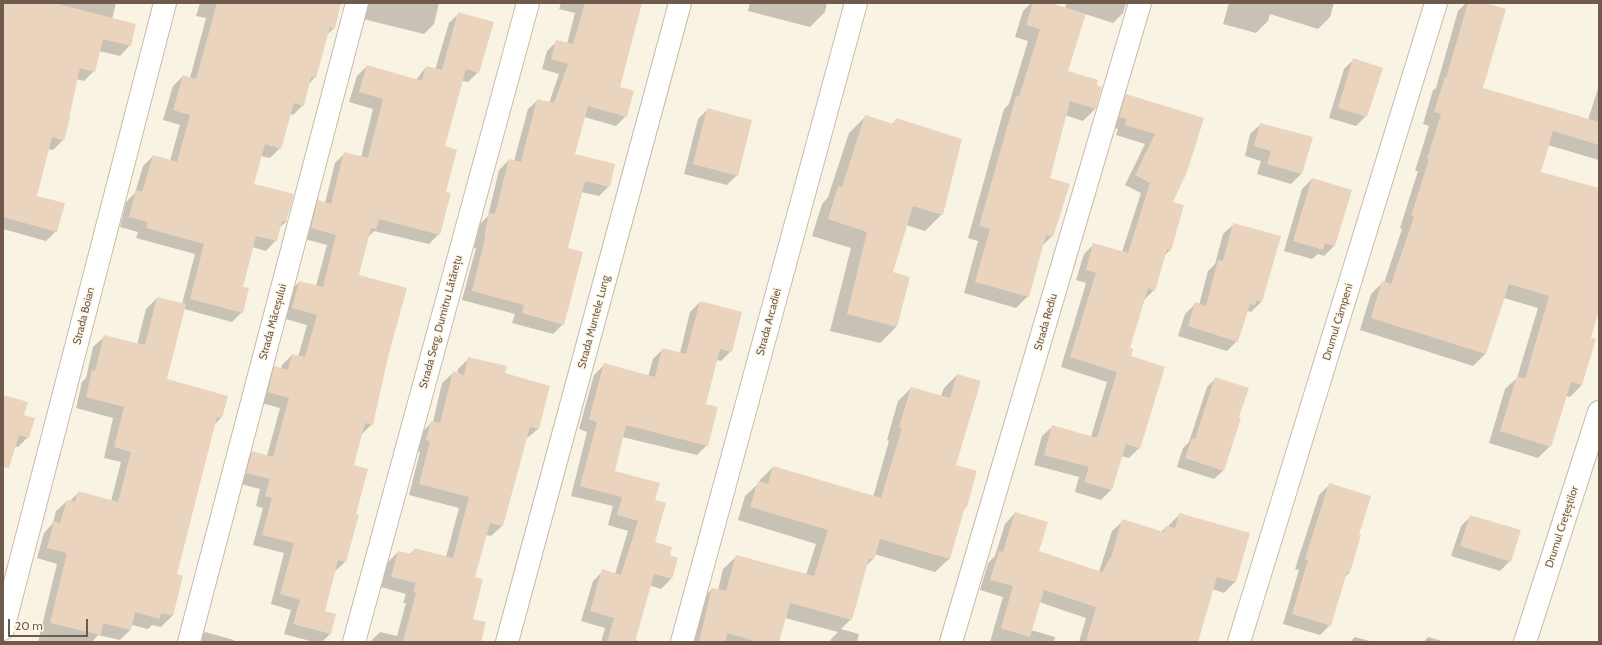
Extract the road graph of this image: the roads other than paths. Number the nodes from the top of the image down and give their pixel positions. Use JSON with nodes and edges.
{"nodes":[{"id":1,"x":165,"y":3,"type":"edge"},
{"id":2,"x":357,"y":3,"type":"edge"},
{"id":3,"x":528,"y":3,"type":"edge"},
{"id":4,"x":680,"y":3,"type":"edge"},
{"id":5,"x":856,"y":3,"type":"edge"},
{"id":6,"x":1140,"y":3,"type":"edge"},
{"id":7,"x":1436,"y":3,"type":"edge"},
{"id":8,"x":1599,"y":412,"type":"edge"},
{"id":9,"x":3,"y":629,"type":"edge"},
{"id":10,"x":189,"y":642,"type":"edge"},
{"id":11,"x":354,"y":642,"type":"edge"},
{"id":12,"x":507,"y":642,"type":"edge"},
{"id":13,"x":682,"y":642,"type":"edge"},
{"id":14,"x":951,"y":642,"type":"edge"},
{"id":15,"x":1239,"y":642,"type":"edge"},
{"id":16,"x":1525,"y":642,"type":"edge"}],
"edges":[{"from":1,"to":9,"type":"street","name":"Strada Boian"},
{"from":2,"to":10,"type":"street","name":"Strada Măceșului"},
{"from":3,"to":11,"type":"street","name":"Strada Serg. Dumitru Lătărețu"},
{"from":4,"to":12,"type":"street","name":"Strada Muntele Lung"},
{"from":5,"to":13,"type":"street","name":"Strada Arcadiei"},
{"from":6,"to":14,"type":"street","name":"Strada Rediu"},
{"from":7,"to":15,"type":"street","name":"Drumul Câmpeni"},
{"from":8,"to":16,"type":"street","name":"Drumul Crețeștilor"}]}
